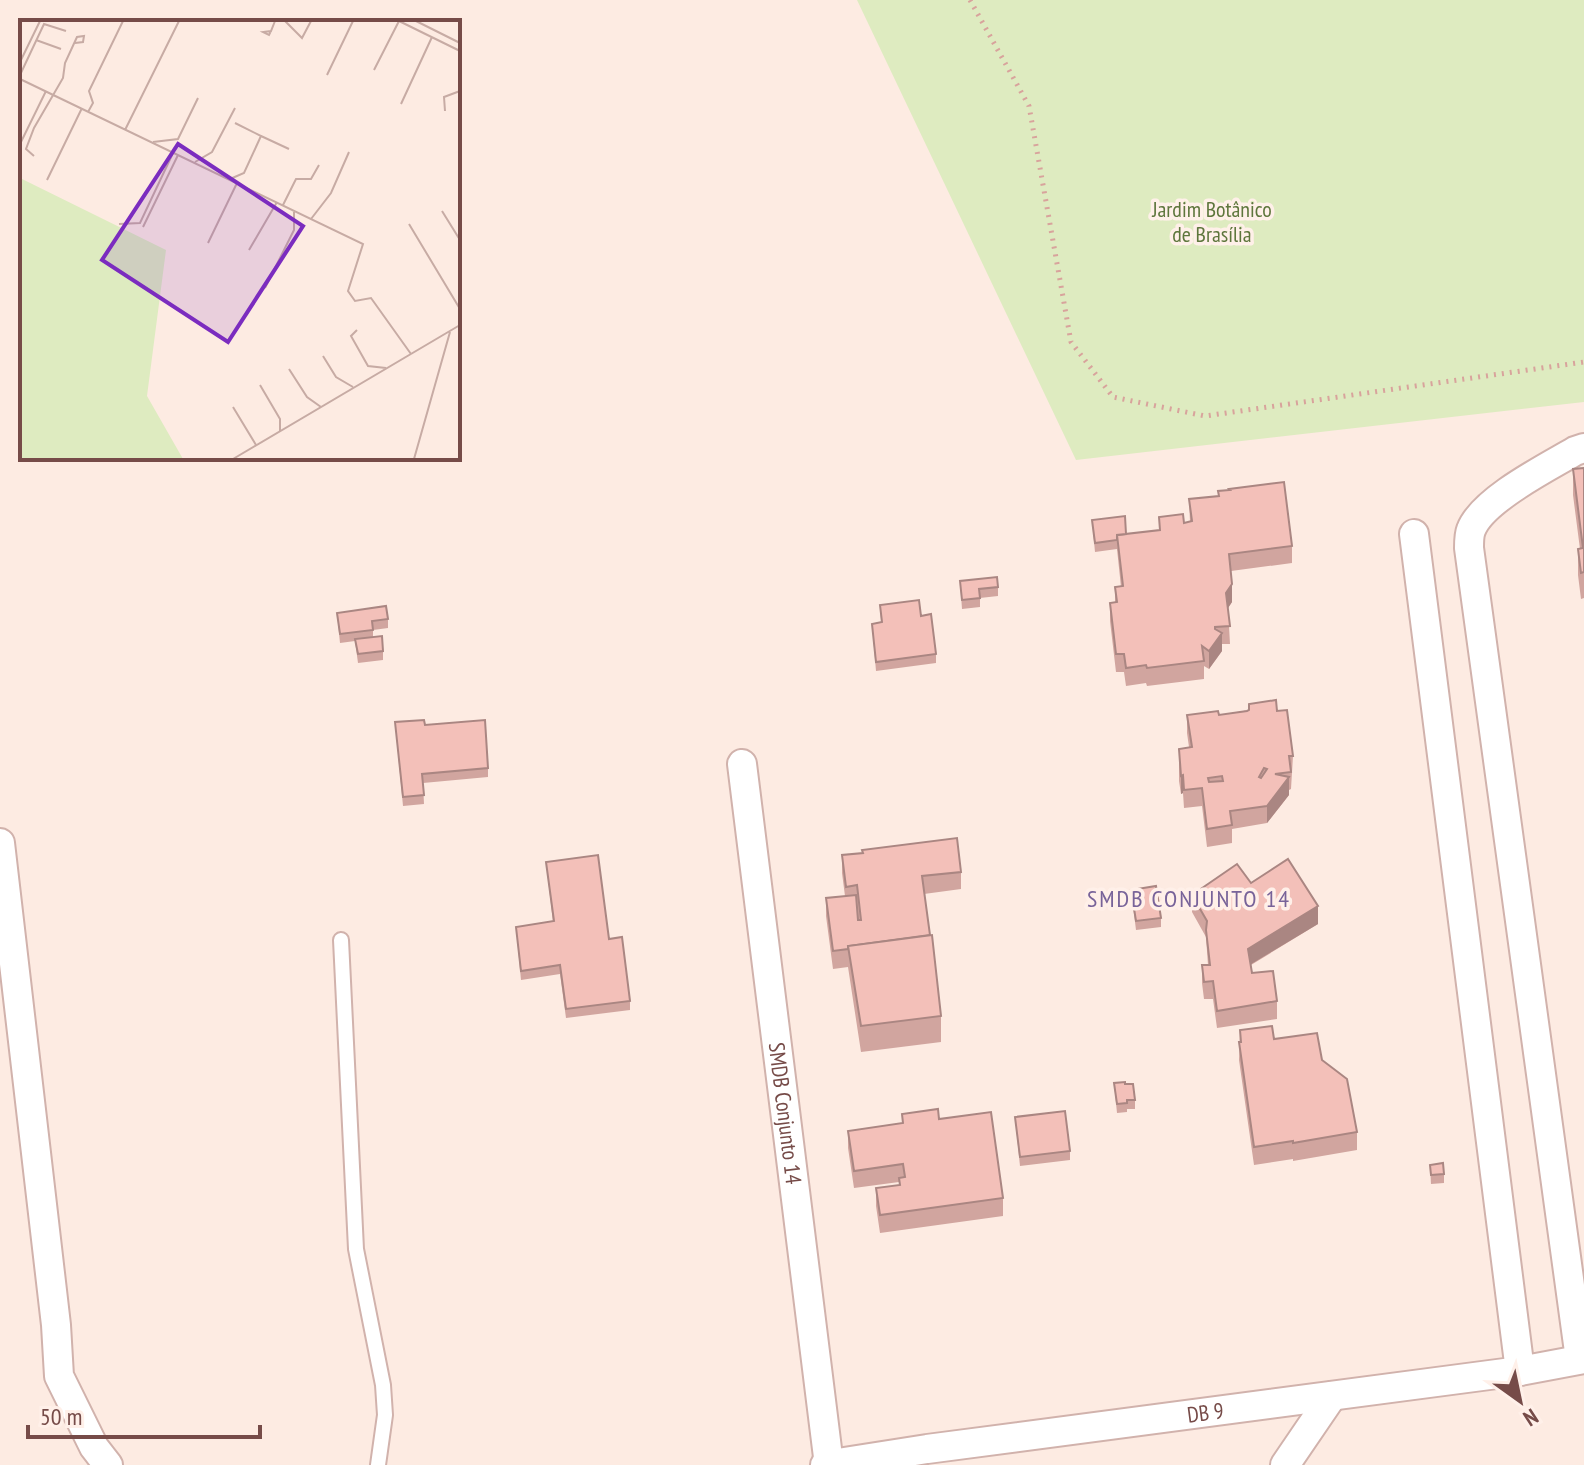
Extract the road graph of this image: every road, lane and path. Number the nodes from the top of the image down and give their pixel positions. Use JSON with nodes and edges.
{"nodes":[{"id":1,"x":970,"y":0,"type":"edge"},
{"id":2,"x":1584,"y":362,"type":"edge"},
{"id":3,"x":1584,"y":448,"type":"edge"},
{"id":4,"x":1414,"y":534,"type":"dead end"},
{"id":5,"x":742,"y":764,"type":"dead end"},
{"id":6,"x":0,"y":843,"type":"edge"},
{"id":7,"x":341,"y":940,"type":"dead end"},
{"id":8,"x":1582,"y":1359,"type":"edge"},
{"id":9,"x":1520,"y":1371,"type":"junction"},
{"id":10,"x":1332,"y":1396,"type":"junction"},
{"id":11,"x":920,"y":1457,"type":"edge"},
{"id":12,"x":108,"y":1465,"type":"edge"},
{"id":13,"x":378,"y":1465,"type":"edge"},
{"id":14,"x":827,"y":1465,"type":"edge"},
{"id":15,"x":1285,"y":1465,"type":"edge"}],
"edges":[{"from":1,"to":2,"type":"path"},
{"from":3,"to":8,"type":"street"},
{"from":4,"to":9,"type":"street"},
{"from":5,"to":14,"type":"street","name":"SMDB Conjunto 14"},
{"from":6,"to":12,"type":"street"},
{"from":7,"to":13,"type":"lane"},
{"from":8,"to":9,"type":"street","name":"DB 9"},
{"from":9,"to":10,"type":"street","name":"DB 9"},
{"from":10,"to":11,"type":"street","name":"DB 9"},
{"from":10,"to":15,"type":"street"},
{"from":11,"to":14,"type":"street","name":"DB 9"}]}
